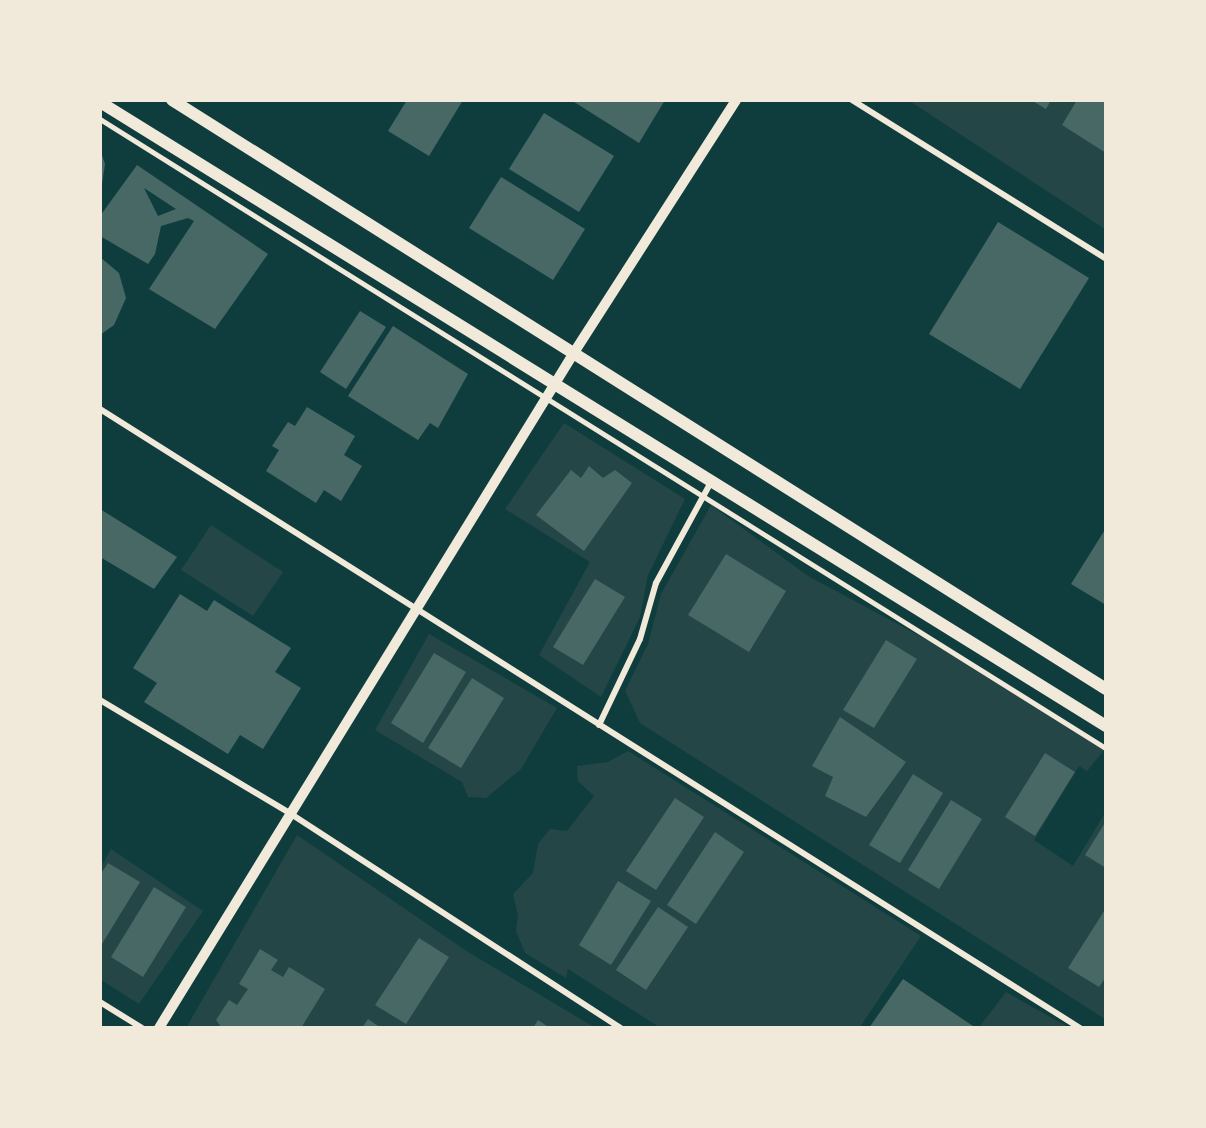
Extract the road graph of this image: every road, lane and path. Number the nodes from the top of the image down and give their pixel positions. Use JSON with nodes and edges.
{"nodes":[{"id":1,"x":172,"y":100,"type":"edge"},
{"id":2,"x":736,"y":100,"type":"edge"},
{"id":3,"x":852,"y":100,"type":"edge"},
{"id":4,"x":100,"y":102,"type":"edge"},
{"id":5,"x":100,"y":119,"type":"edge"},
{"id":6,"x":1106,"y":259,"type":"edge"},
{"id":7,"x":575,"y":351,"type":"junction"},
{"id":8,"x":557,"y":386,"type":"junction"},
{"id":9,"x":547,"y":402,"type":"junction"},
{"id":10,"x":100,"y":410,"type":"edge"},
{"id":11,"x":711,"y":482,"type":"junction"},
{"id":12,"x":704,"y":495,"type":"junction"},
{"id":13,"x":418,"y":610,"type":"junction"},
{"id":14,"x":1106,"y":689,"type":"edge"},
{"id":15,"x":100,"y":700,"type":"edge"},
{"id":16,"x":600,"y":725,"type":"junction"},
{"id":17,"x":1106,"y":726,"type":"edge"},
{"id":18,"x":1106,"y":748,"type":"edge"},
{"id":19,"x":291,"y":814,"type":"junction"},
{"id":20,"x":100,"y":1002,"type":"edge"},
{"id":21,"x":142,"y":1028,"type":"edge"},
{"id":22,"x":159,"y":1028,"type":"edge"},
{"id":23,"x":621,"y":1028,"type":"edge"},
{"id":24,"x":1080,"y":1028,"type":"edge"}],
"edges":[{"from":1,"to":7,"type":"main road"},
{"from":2,"to":7,"type":"street"},
{"from":3,"to":6,"type":"street"},
{"from":4,"to":8,"type":"main road"},
{"from":5,"to":9,"type":"lane"},
{"from":7,"to":8,"type":"street"},
{"from":7,"to":14,"type":"main road"},
{"from":8,"to":9,"type":"street"},
{"from":8,"to":11,"type":"main road"},
{"from":9,"to":12,"type":"lane"},
{"from":9,"to":13,"type":"street"},
{"from":10,"to":13,"type":"street"},
{"from":11,"to":12,"type":"street"},
{"from":11,"to":17,"type":"main road"},
{"from":12,"to":16,"type":"street"},
{"from":12,"to":18,"type":"lane"},
{"from":13,"to":16,"type":"street"},
{"from":13,"to":19,"type":"street"},
{"from":15,"to":19,"type":"street"},
{"from":16,"to":24,"type":"street"},
{"from":19,"to":22,"type":"street"},
{"from":19,"to":23,"type":"street"},
{"from":20,"to":21,"type":"street"}]}
